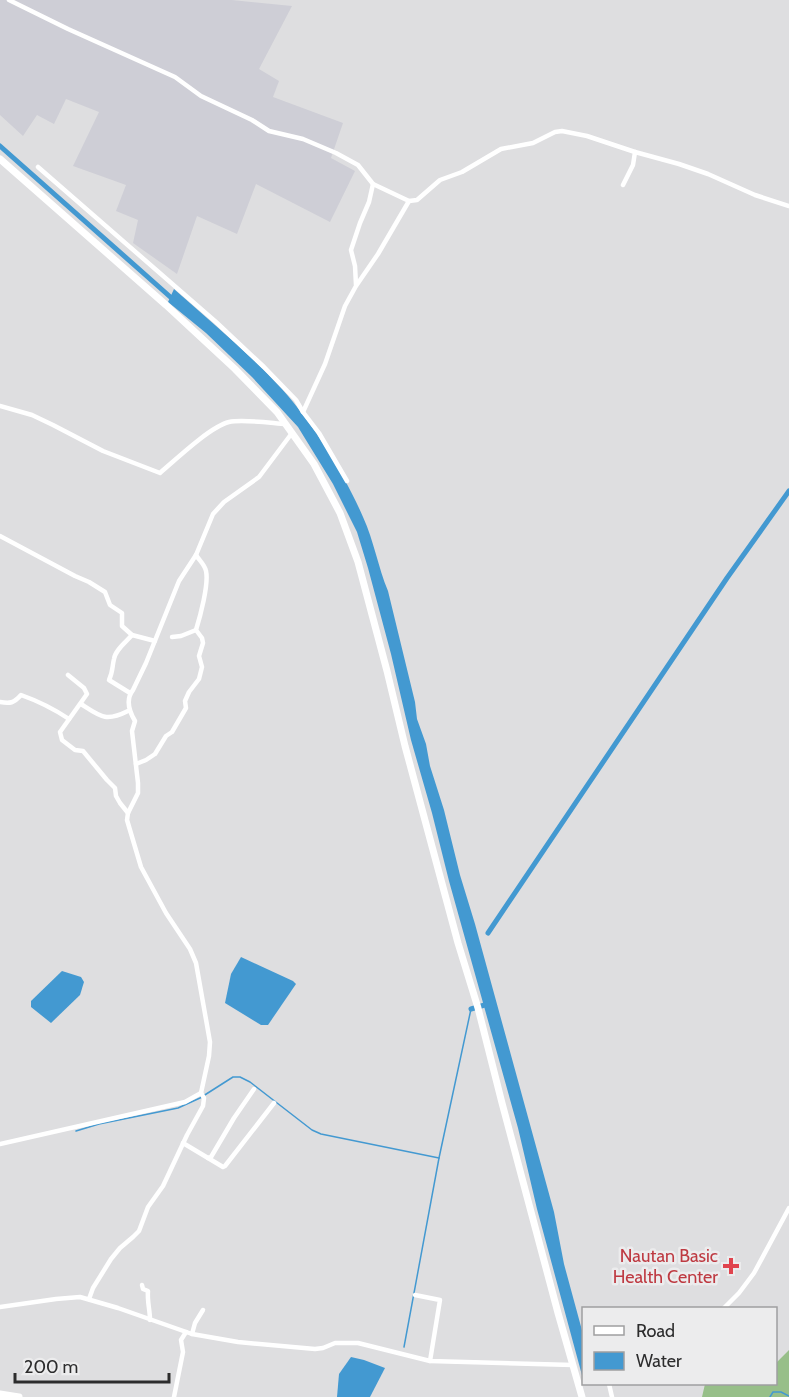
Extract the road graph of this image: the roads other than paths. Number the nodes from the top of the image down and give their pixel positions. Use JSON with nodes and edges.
{"nodes":[{"id":1,"x":9,"y":0,"type":"edge"},
{"id":2,"x":635,"y":152,"type":"junction"},
{"id":3,"x":0,"y":159,"type":"edge"},
{"id":4,"x":38,"y":167,"type":"dead end"},
{"id":5,"x":373,"y":184,"type":"junction"},
{"id":6,"x":624,"y":185,"type":"dead end"},
{"id":7,"x":409,"y":201,"type":"junction"},
{"id":8,"x":789,"y":206,"type":"edge"},
{"id":9,"x":356,"y":286,"type":"junction"},
{"id":10,"x":0,"y":406,"type":"edge"},
{"id":11,"x":303,"y":412,"type":"junction"},
{"id":12,"x":285,"y":424,"type":"junction"},
{"id":13,"x":292,"y":433,"type":"junction"},
{"id":14,"x":347,"y":481,"type":"dead end"},
{"id":15,"x":0,"y":536,"type":"edge"},
{"id":16,"x":196,"y":555,"type":"junction"},
{"id":17,"x":196,"y":630,"type":"junction"},
{"id":18,"x":132,"y":635,"type":"junction"},
{"id":19,"x":172,"y":637,"type":"dead end"},
{"id":20,"x":155,"y":641,"type":"junction"},
{"id":21,"x":68,"y":675,"type":"dead end"},
{"id":22,"x":130,"y":693,"type":"junction"},
{"id":23,"x":0,"y":702,"type":"edge"},
{"id":24,"x":81,"y":704,"type":"junction"},
{"id":25,"x":128,"y":711,"type":"junction"},
{"id":26,"x":69,"y":719,"type":"junction"},
{"id":27,"x":136,"y":764,"type":"junction"},
{"id":28,"x":128,"y":813,"type":"junction"},
{"id":29,"x":254,"y":1089,"type":"dead end"},
{"id":30,"x":202,"y":1095,"type":"junction"},
{"id":31,"x":274,"y":1103,"type":"dead end"},
{"id":32,"x":183,"y":1143,"type":"junction"},
{"id":33,"x":0,"y":1144,"type":"edge"},
{"id":34,"x":208,"y":1158,"type":"junction"},
{"id":35,"x":789,"y":1208,"type":"edge"},
{"id":36,"x":142,"y":1286,"type":"dead end"},
{"id":37,"x":416,"y":1295,"type":"dead end"},
{"id":38,"x":89,"y":1299,"type":"junction"},
{"id":39,"x":0,"y":1307,"type":"edge"},
{"id":40,"x":725,"y":1307,"type":"edge"},
{"id":41,"x":203,"y":1311,"type":"dead end"},
{"id":42,"x":150,"y":1320,"type":"junction"},
{"id":43,"x":189,"y":1333,"type":"junction"},
{"id":44,"x":430,"y":1360,"type":"junction"},
{"id":45,"x":573,"y":1365,"type":"junction"},
{"id":46,"x":0,"y":1394,"type":"edge"},
{"id":47,"x":19,"y":1397,"type":"edge"},
{"id":48,"x":174,"y":1397,"type":"edge"},
{"id":49,"x":582,"y":1397,"type":"edge"}],
"edges":[{"from":1,"to":5,"type":"street"},
{"from":2,"to":6,"type":"street"},
{"from":2,"to":7,"type":"street"},
{"from":2,"to":8,"type":"street"},
{"from":3,"to":12,"type":"main road"},
{"from":4,"to":11,"type":"street"},
{"from":5,"to":7,"type":"street"},
{"from":5,"to":9,"type":"street"},
{"from":7,"to":9,"type":"street"},
{"from":9,"to":11,"type":"street"},
{"from":10,"to":12,"type":"street"},
{"from":11,"to":14,"type":"street"},
{"from":12,"to":13,"type":"main road"},
{"from":13,"to":16,"type":"street"},
{"from":13,"to":45,"type":"main road"},
{"from":15,"to":18,"type":"street"},
{"from":16,"to":17,"type":"street"},
{"from":16,"to":20,"type":"street"},
{"from":17,"to":19,"type":"street"},
{"from":17,"to":27,"type":"street"},
{"from":18,"to":20,"type":"street"},
{"from":18,"to":22,"type":"street"},
{"from":20,"to":22,"type":"street"},
{"from":21,"to":24,"type":"street"},
{"from":22,"to":25,"type":"street"},
{"from":23,"to":26,"type":"street"},
{"from":24,"to":25,"type":"street"},
{"from":24,"to":26,"type":"street"},
{"from":25,"to":27,"type":"street"},
{"from":26,"to":28,"type":"street"},
{"from":27,"to":28,"type":"street"},
{"from":28,"to":30,"type":"street"},
{"from":29,"to":34,"type":"street"},
{"from":30,"to":32,"type":"street"},
{"from":30,"to":33,"type":"street"},
{"from":31,"to":34,"type":"street"},
{"from":32,"to":34,"type":"street"},
{"from":32,"to":38,"type":"street"},
{"from":35,"to":40,"type":"street"},
{"from":36,"to":42,"type":"street"},
{"from":37,"to":44,"type":"street"},
{"from":38,"to":39,"type":"street"},
{"from":38,"to":42,"type":"street"},
{"from":41,"to":43,"type":"street"},
{"from":42,"to":43,"type":"street"},
{"from":43,"to":44,"type":"street"},
{"from":43,"to":48,"type":"street"},
{"from":44,"to":45,"type":"street"},
{"from":45,"to":49,"type":"main road"},
{"from":46,"to":47,"type":"main road"}]}
